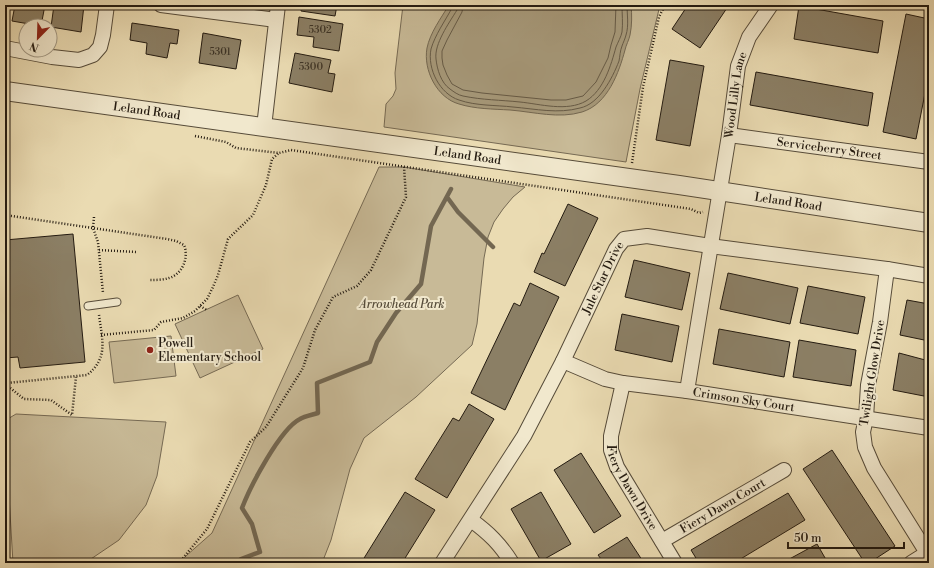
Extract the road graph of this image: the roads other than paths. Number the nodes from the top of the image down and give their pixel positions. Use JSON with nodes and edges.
{"nodes":[{"id":1,"x":107,"y":5,"type":"edge"},
{"id":2,"x":161,"y":5,"type":"edge"},
{"id":3,"x":278,"y":5,"type":"edge"},
{"id":4,"x":772,"y":5,"type":"edge"},
{"id":5,"x":276,"y":20,"type":"junction"},
{"id":6,"x":5,"y":48,"type":"edge"},
{"id":7,"x":5,"y":91,"type":"edge"},
{"id":8,"x":264,"y":127,"type":"junction"},
{"id":9,"x":729,"y":135,"type":"junction"},
{"id":10,"x":929,"y":162,"type":"edge"},
{"id":11,"x":719,"y":192,"type":"junction"},
{"id":12,"x":929,"y":223,"type":"edge"},
{"id":13,"x":710,"y":246,"type":"junction"},
{"id":14,"x":887,"y":269,"type":"junction"},
{"id":15,"x":929,"y":276,"type":"edge"},
{"id":16,"x":117,"y":302,"type":"dead end"},
{"id":17,"x":88,"y":306,"type":"dead end"},
{"id":18,"x":563,"y":360,"type":"junction"},
{"id":19,"x":623,"y":383,"type":"junction"},
{"id":20,"x":687,"y":391,"type":"junction"},
{"id":21,"x":866,"y":418,"type":"junction"},
{"id":22,"x":929,"y":428,"type":"edge"},
{"id":23,"x":784,"y":470,"type":"dead end"},
{"id":24,"x":471,"y":520,"type":"junction"},
{"id":25,"x":662,"y":541,"type":"junction"},
{"id":26,"x":928,"y":555,"type":"edge"},
{"id":27,"x":442,"y":563,"type":"edge"},
{"id":28,"x":512,"y":563,"type":"edge"},
{"id":29,"x":675,"y":563,"type":"edge"},
{"id":30,"x":911,"y":563,"type":"edge"}],
"edges":[{"from":1,"to":6,"type":"street"},
{"from":2,"to":5,"type":"street"},
{"from":3,"to":5,"type":"street"},
{"from":4,"to":9,"type":"street","name":"Wood Lilly Lane"},
{"from":5,"to":8,"type":"street"},
{"from":7,"to":8,"type":"street","name":"Leland Road"},
{"from":8,"to":11,"type":"street","name":"Leland Road"},
{"from":9,"to":10,"type":"street","name":"Serviceberry Street"},
{"from":9,"to":11,"type":"street","name":"Wood Lilly Lane"},
{"from":11,"to":12,"type":"street","name":"Leland Road"},
{"from":11,"to":13,"type":"street","name":"Wood Lilly Lane"},
{"from":13,"to":14,"type":"street","name":"Jule Star Drive"},
{"from":13,"to":18,"type":"street","name":"Jule Star Drive"},
{"from":13,"to":20,"type":"street","name":"Wood Lilly Lane"},
{"from":14,"to":15,"type":"street","name":"Jule Star Drive"},
{"from":14,"to":21,"type":"street","name":"Twilight Glow Drive"},
{"from":16,"to":17,"type":"lane"},
{"from":18,"to":19,"type":"street","name":"Crimson Sky Court"},
{"from":18,"to":24,"type":"street","name":"Jule Star Drive"},
{"from":19,"to":20,"type":"street","name":"Crimson Sky Court"},
{"from":19,"to":25,"type":"street","name":"Fiery Dawn Drive"},
{"from":20,"to":21,"type":"street","name":"Crimson Sky Court"},
{"from":21,"to":22,"type":"street","name":"Crimson Sky Court"},
{"from":21,"to":26,"type":"street","name":"Twilight Glow Drive"},
{"from":23,"to":25,"type":"street","name":"Fiery Dawn Court"},
{"from":24,"to":27,"type":"street","name":"Jule Star Drive"},
{"from":24,"to":28,"type":"street"},
{"from":25,"to":29,"type":"street","name":"Fiery Dawn Drive"},
{"from":26,"to":30,"type":"street"}]}
